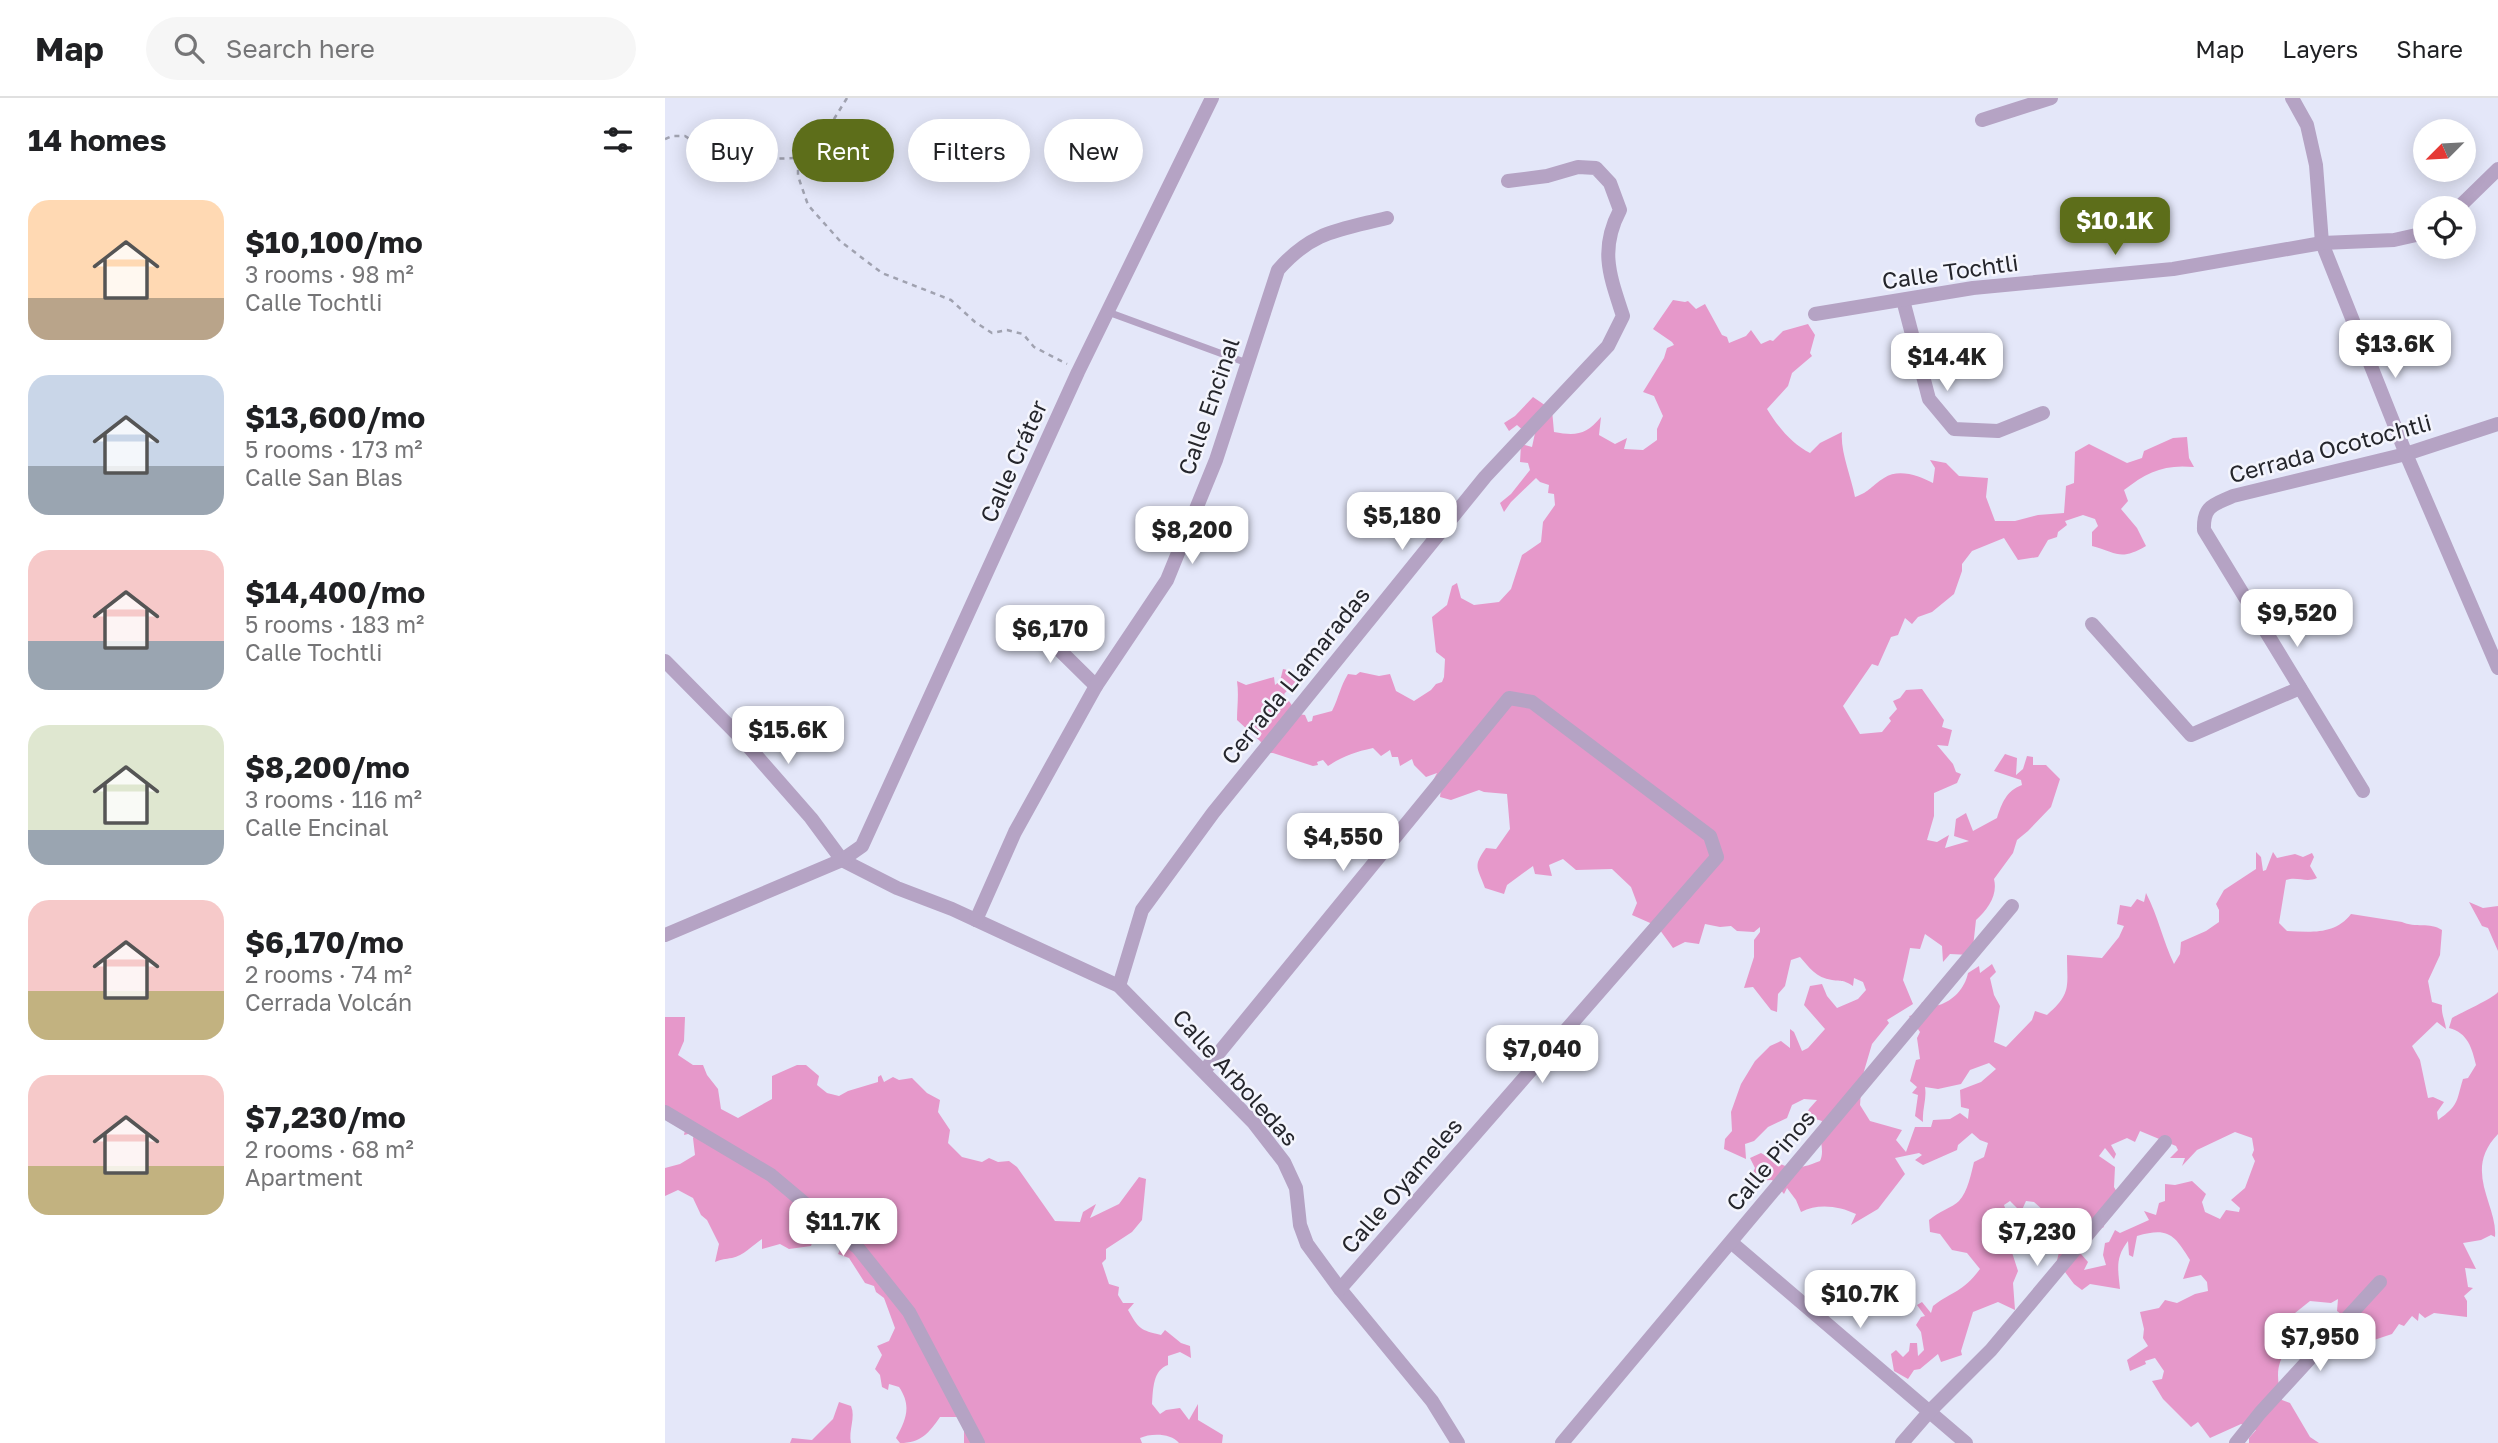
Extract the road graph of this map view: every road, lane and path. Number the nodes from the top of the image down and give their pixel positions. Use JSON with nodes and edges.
{"nodes":[{"id":1,"x":847,"y":98,"type":"edge"},
{"id":2,"x":1212,"y":98,"type":"edge"},
{"id":3,"x":2051,"y":98,"type":"edge"},
{"id":4,"x":2292,"y":98,"type":"edge"},
{"id":5,"x":834,"y":119,"type":"edge"},
{"id":6,"x":1982,"y":120,"type":"dead end"},
{"id":7,"x":665,"y":139,"type":"edge"},
{"id":8,"x":792,"y":158,"type":"edge"},
{"id":9,"x":2498,"y":169,"type":"edge"},
{"id":10,"x":1508,"y":181,"type":"dead end"},
{"id":11,"x":800,"y":182,"type":"edge"},
{"id":12,"x":2470,"y":196,"type":"edge"},
{"id":13,"x":1387,"y":218,"type":"dead end"},
{"id":14,"x":2413,"y":236,"type":"edge"},
{"id":15,"x":2322,"y":243,"type":"junction"},
{"id":16,"x":1903,"y":300,"type":"junction"},
{"id":17,"x":1108,"y":312,"type":"junction"},
{"id":18,"x":1815,"y":314,"type":"dead end"},
{"id":19,"x":1247,"y":363,"type":"junction"},
{"id":20,"x":1078,"y":372,"type":"junction"},
{"id":21,"x":2043,"y":413,"type":"dead end"},
{"id":22,"x":2498,"y":424,"type":"edge"},
{"id":23,"x":2406,"y":454,"type":"junction"},
{"id":24,"x":1028,"y":619,"type":"dead end"},
{"id":25,"x":2092,"y":624,"type":"dead end"},
{"id":26,"x":665,"y":661,"type":"edge"},
{"id":27,"x":2498,"y":668,"type":"edge"},
{"id":28,"x":1097,"y":686,"type":"junction"},
{"id":29,"x":2300,"y":688,"type":"junction"},
{"id":30,"x":2363,"y":790,"type":"dead end"},
{"id":31,"x":842,"y":860,"type":"junction"},
{"id":32,"x":2012,"y":906,"type":"dead end"},
{"id":33,"x":976,"y":920,"type":"junction"},
{"id":34,"x":665,"y":935,"type":"edge"},
{"id":35,"x":1119,"y":986,"type":"junction"},
{"id":36,"x":1204,"y":1071,"type":"junction"},
{"id":37,"x":665,"y":1112,"type":"edge"},
{"id":38,"x":2165,"y":1142,"type":"dead end"},
{"id":39,"x":1731,"y":1243,"type":"junction"},
{"id":40,"x":2380,"y":1282,"type":"dead end"},
{"id":41,"x":1340,"y":1289,"type":"junction"},
{"id":42,"x":1929,"y":1412,"type":"junction"},
{"id":43,"x":978,"y":1443,"type":"edge"},
{"id":44,"x":1458,"y":1443,"type":"edge"},
{"id":45,"x":1562,"y":1443,"type":"edge"},
{"id":46,"x":1902,"y":1443,"type":"edge"},
{"id":47,"x":1966,"y":1443,"type":"edge"},
{"id":48,"x":2236,"y":1443,"type":"edge"}],
"edges":[{"from":1,"to":5,"type":"path"},
{"from":2,"to":17,"type":"street","name":"Calle Cráter"},
{"from":3,"to":6,"type":"street"},
{"from":4,"to":15,"type":"street"},
{"from":7,"to":8,"type":"path"},
{"from":9,"to":12,"type":"street"},
{"from":10,"to":35,"type":"street","name":"Cerrada Llamaradas"},
{"from":11,"to":20,"type":"path"},
{"from":13,"to":19,"type":"street","name":"Calle Encinal"},
{"from":14,"to":15,"type":"street","name":"Calle Tochtli"},
{"from":15,"to":16,"type":"street","name":"Calle Tochtli"},
{"from":15,"to":23,"type":"street"},
{"from":16,"to":18,"type":"street","name":"Calle Tochtli"},
{"from":16,"to":21,"type":"street"},
{"from":17,"to":19,"type":"lane"},
{"from":17,"to":20,"type":"street","name":"Calle Cráter"},
{"from":19,"to":28,"type":"street","name":"Calle Encinal"},
{"from":20,"to":31,"type":"street","name":"Calle Cráter"},
{"from":22,"to":23,"type":"street","name":"Cerrada Ocotochtli"},
{"from":23,"to":27,"type":"street"},
{"from":23,"to":29,"type":"street","name":"Cerrada Ocotochtli"},
{"from":24,"to":28,"type":"street"},
{"from":25,"to":29,"type":"street"},
{"from":26,"to":31,"type":"street"},
{"from":28,"to":33,"type":"street","name":"Calle Encinal"},
{"from":29,"to":30,"type":"street","name":"Cerrada Ocotochtli"},
{"from":31,"to":33,"type":"street","name":"Calle Arboledas"},
{"from":31,"to":34,"type":"street"},
{"from":32,"to":39,"type":"street","name":"Calle Pinos"},
{"from":33,"to":35,"type":"street","name":"Calle Arboledas"},
{"from":35,"to":36,"type":"street","name":"Calle Arboledas"},
{"from":36,"to":41,"type":"street","name":"Calle Arboledas"},
{"from":36,"to":41,"type":"street","name":"Calle Oyameles"},
{"from":37,"to":43,"type":"street"},
{"from":38,"to":42,"type":"street"},
{"from":39,"to":42,"type":"street"},
{"from":39,"to":45,"type":"street","name":"Calle Pinos"},
{"from":40,"to":48,"type":"street"},
{"from":41,"to":44,"type":"street","name":"Calle Arboledas"},
{"from":42,"to":46,"type":"street"},
{"from":42,"to":47,"type":"street"}]}
